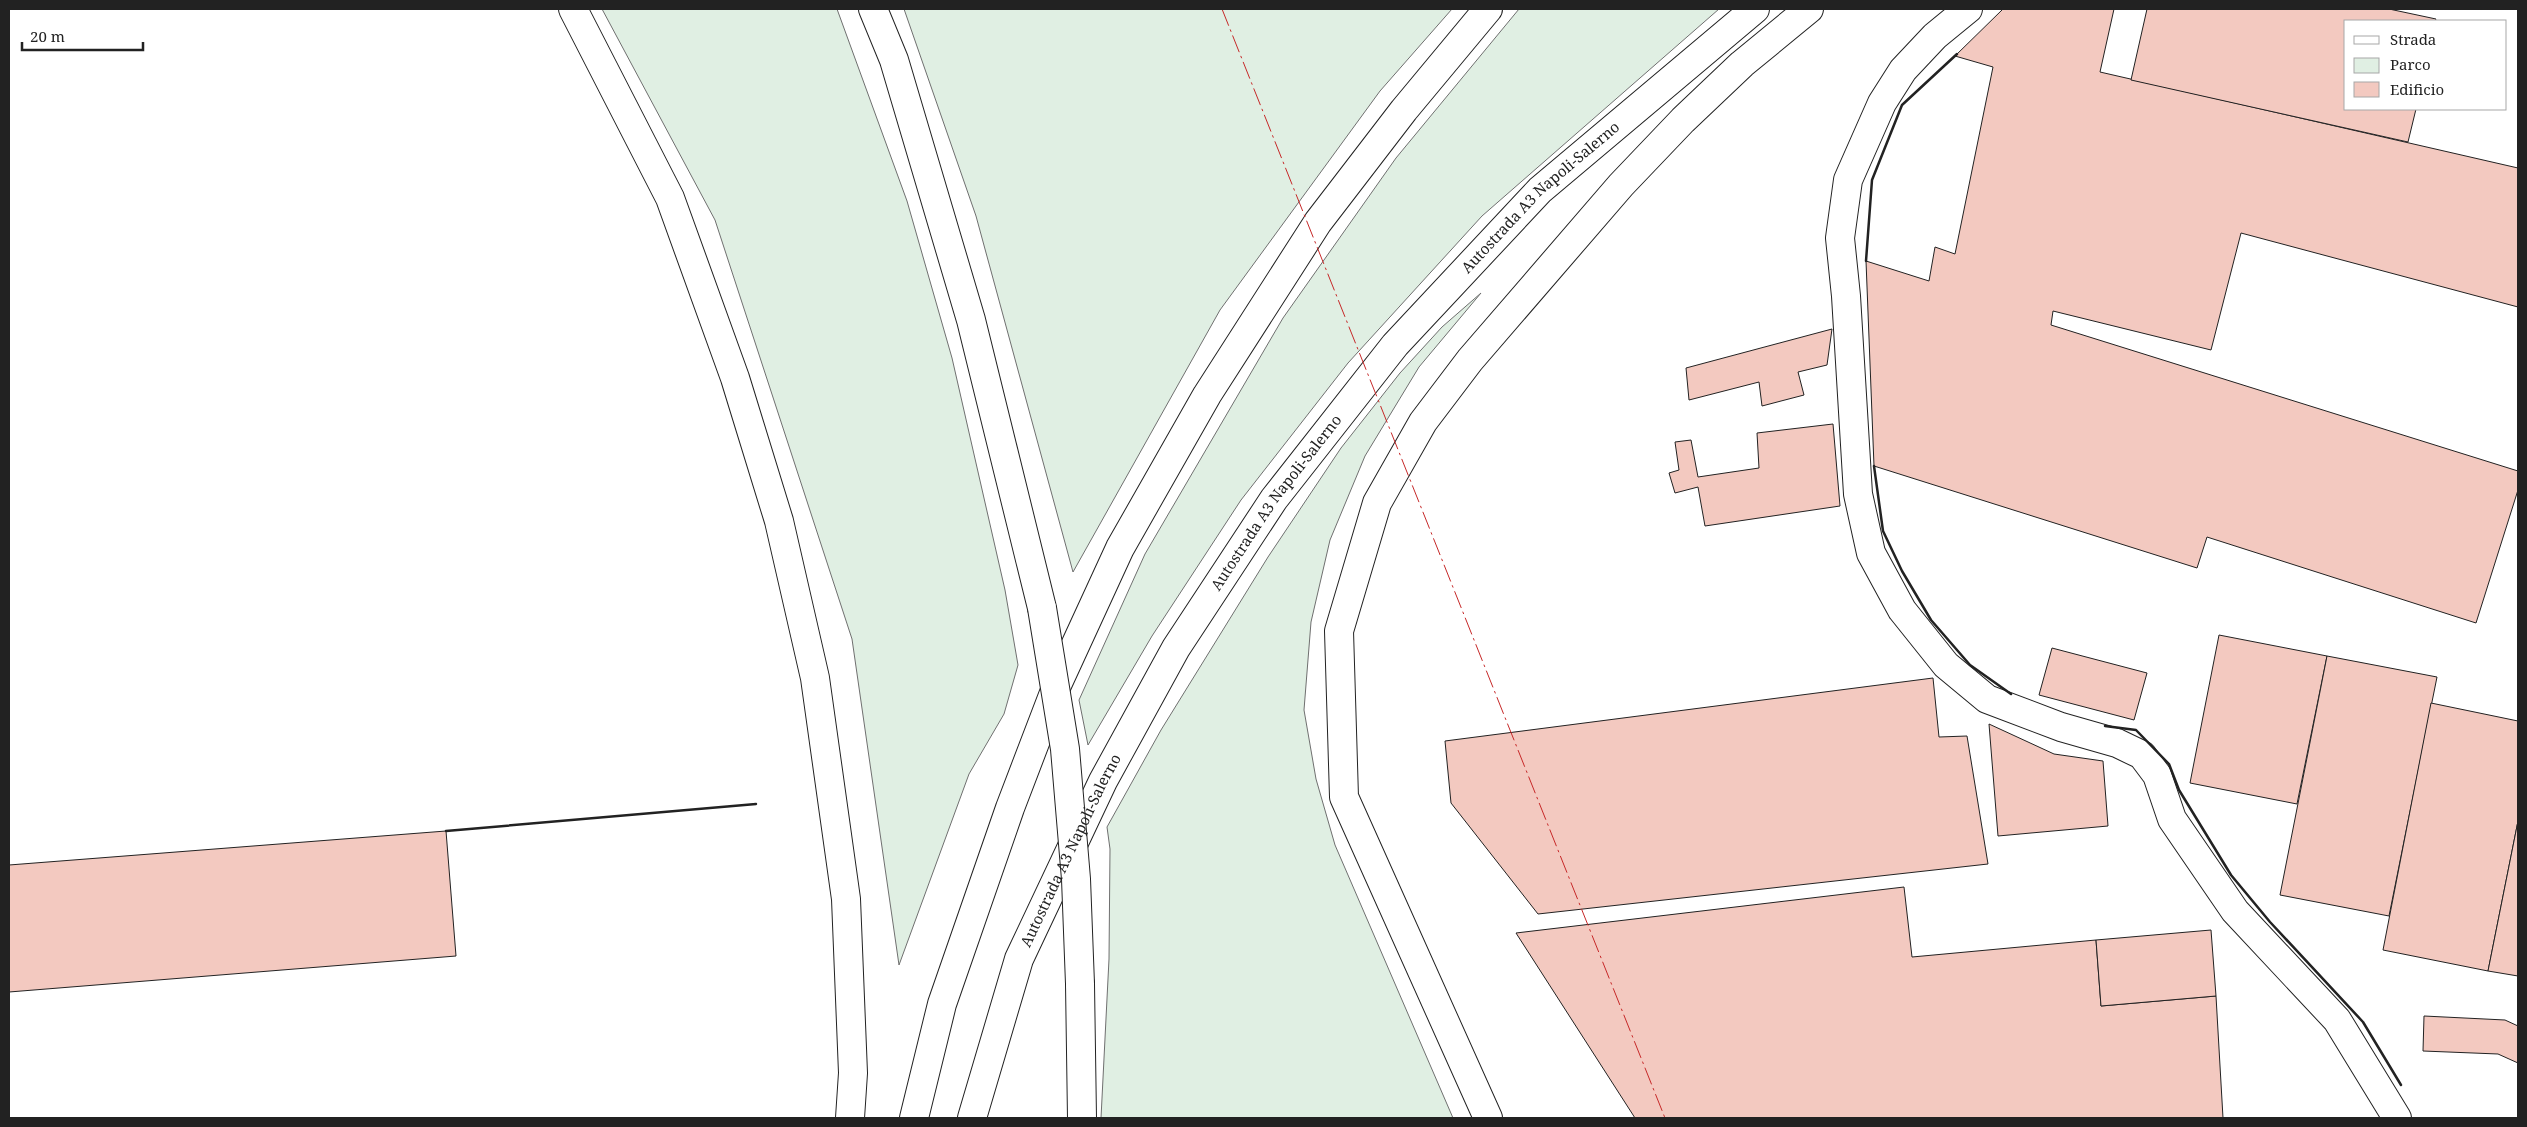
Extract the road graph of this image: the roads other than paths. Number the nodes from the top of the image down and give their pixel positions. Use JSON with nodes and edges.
{"nodes":[{"id":1,"x":573,"y":9,"type":"edge"},
{"id":2,"x":873,"y":9,"type":"edge"},
{"id":3,"x":1488,"y":9,"type":"edge"},
{"id":4,"x":1755,"y":9,"type":"edge"},
{"id":5,"x":1809,"y":9,"type":"edge"},
{"id":6,"x":1968,"y":9,"type":"edge"},
{"id":7,"x":850,"y":1118,"type":"edge"},
{"id":8,"x":914,"y":1118,"type":"edge"},
{"id":9,"x":972,"y":1118,"type":"edge"},
{"id":10,"x":1082,"y":1118,"type":"edge"},
{"id":11,"x":1488,"y":1118,"type":"edge"},
{"id":12,"x":2397,"y":1118,"type":"edge"}],
"edges":[{"from":1,"to":7,"type":"main road"},
{"from":2,"to":10,"type":"main road","bridge":true},
{"from":3,"to":8,"type":"main road"},
{"from":4,"to":9,"type":"main road","name":"Autostrada A3 Napoli-Salerno"},
{"from":5,"to":11,"type":"main road"},
{"from":6,"to":12,"type":"main road"}]}
